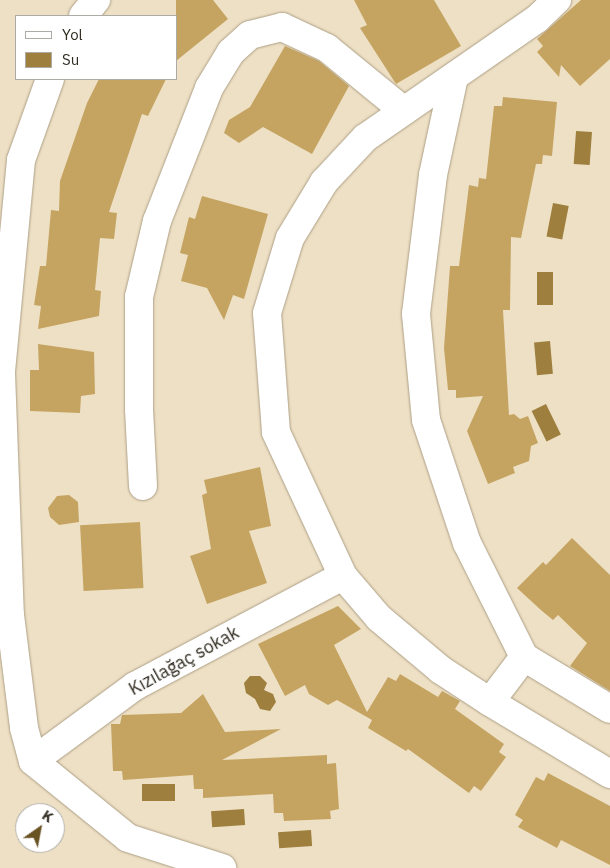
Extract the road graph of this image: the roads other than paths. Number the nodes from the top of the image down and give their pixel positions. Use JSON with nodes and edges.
{"nodes":[{"id":1,"x":96,"y":0,"type":"edge"},
{"id":2,"x":557,"y":0,"type":"edge"},
{"id":3,"x":84,"y":15,"type":"edge"},
{"id":4,"x":454,"y":76,"type":"junction"},
{"id":5,"x":50,"y":80,"type":"edge"},
{"id":6,"x":404,"y":111,"type":"junction"},
{"id":7,"x":143,"y":486,"type":"dead end"},
{"id":8,"x":343,"y":576,"type":"junction"},
{"id":9,"x":524,"y":657,"type":"junction"},
{"id":10,"x":490,"y":702,"type":"junction"},
{"id":11,"x":610,"y":709,"type":"edge"},
{"id":12,"x":33,"y":761,"type":"junction"},
{"id":13,"x":610,"y":774,"type":"edge"},
{"id":14,"x":222,"y":868,"type":"edge"}],
"edges":[{"from":1,"to":3,"type":"street"},
{"from":2,"to":4,"type":"street"},
{"from":4,"to":6,"type":"street"},
{"from":4,"to":9,"type":"street"},
{"from":5,"to":12,"type":"street"},
{"from":6,"to":7,"type":"street"},
{"from":6,"to":8,"type":"street"},
{"from":8,"to":10,"type":"street"},
{"from":8,"to":12,"type":"street","name":"Kızılağaç sokak"},
{"from":9,"to":10,"type":"street"},
{"from":9,"to":11,"type":"street"},
{"from":10,"to":13,"type":"street"},
{"from":12,"to":14,"type":"street"}]}
